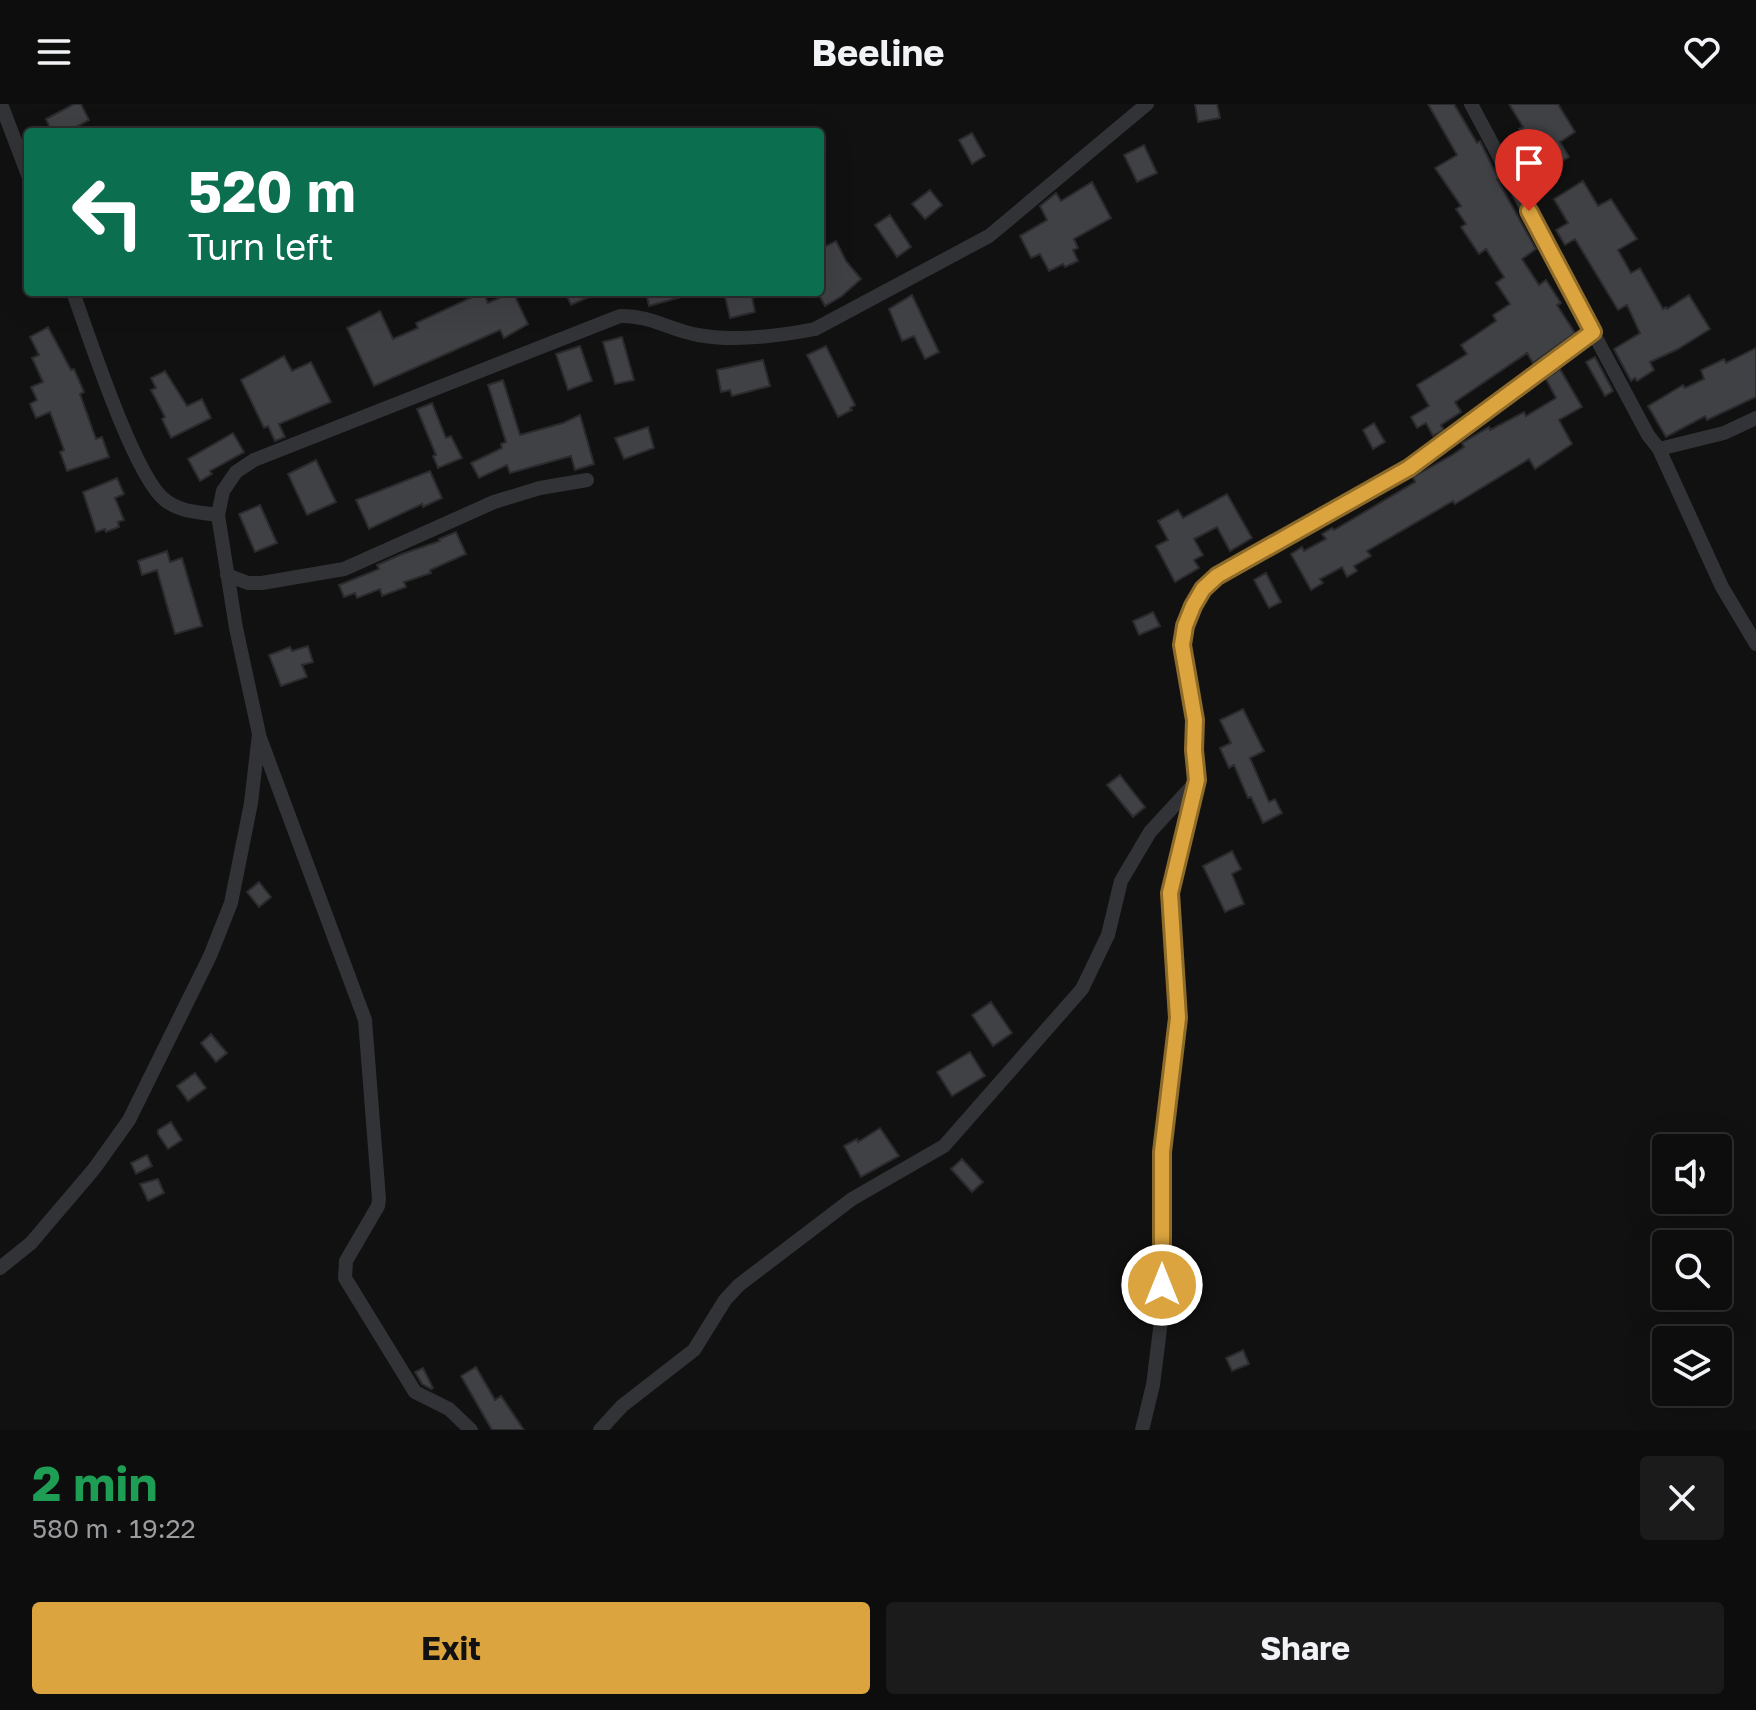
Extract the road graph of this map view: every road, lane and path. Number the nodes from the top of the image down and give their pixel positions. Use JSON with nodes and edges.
{"nodes":[{"id":1,"x":1,"y":104,"type":"edge"},
{"id":2,"x":1147,"y":104,"type":"edge"},
{"id":3,"x":1471,"y":104,"type":"edge"},
{"id":4,"x":24,"y":164,"type":"edge"},
{"id":5,"x":75,"y":296,"type":"edge"},
{"id":6,"x":1593,"y":332,"type":"junction"},
{"id":7,"x":1756,"y":418,"type":"edge"},
{"id":8,"x":1659,"y":449,"type":"junction"},
{"id":9,"x":587,"y":480,"type":"dead end"},
{"id":10,"x":218,"y":515,"type":"junction"},
{"id":11,"x":227,"y":575,"type":"junction"},
{"id":12,"x":1756,"y":644,"type":"edge"},
{"id":13,"x":259,"y":734,"type":"junction"},
{"id":14,"x":1197,"y":780,"type":"junction"},
{"id":15,"x":0,"y":1268,"type":"edge"},
{"id":16,"x":471,"y":1430,"type":"edge"},
{"id":17,"x":600,"y":1430,"type":"edge"},
{"id":18,"x":1142,"y":1430,"type":"edge"}],
"edges":[{"from":1,"to":4,"type":"street"},
{"from":2,"to":10,"type":"street"},
{"from":3,"to":6,"type":"street"},
{"from":5,"to":10,"type":"street"},
{"from":6,"to":8,"type":"street"},
{"from":6,"to":14,"type":"street"},
{"from":7,"to":8,"type":"street"},
{"from":8,"to":12,"type":"street"},
{"from":9,"to":11,"type":"street"},
{"from":10,"to":11,"type":"street"},
{"from":11,"to":13,"type":"street"},
{"from":13,"to":15,"type":"street"},
{"from":13,"to":16,"type":"street"},
{"from":14,"to":17,"type":"street"},
{"from":14,"to":18,"type":"street"}]}
